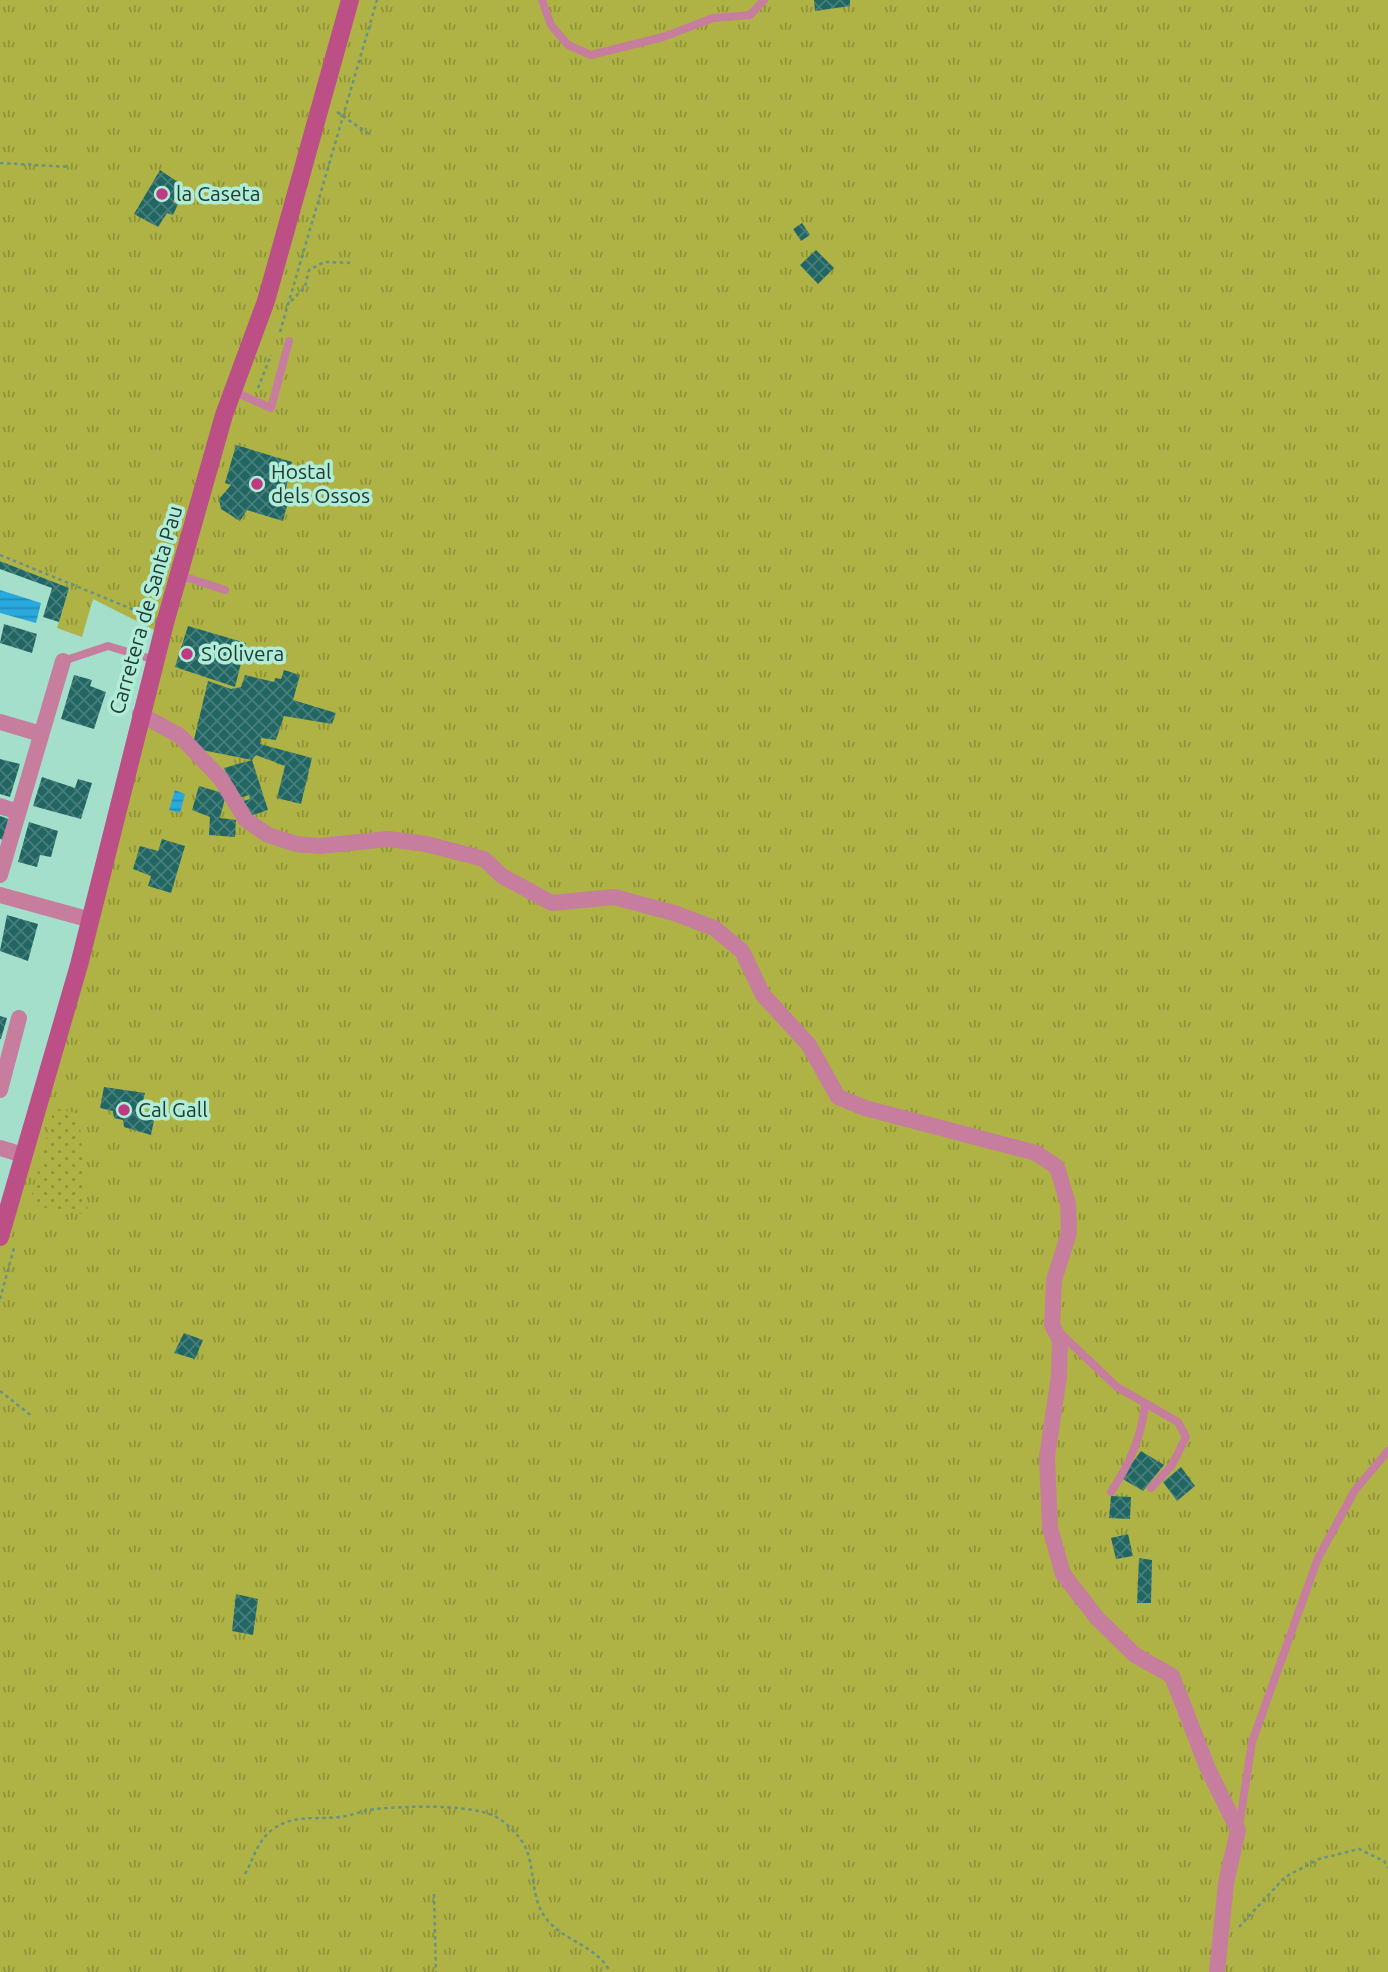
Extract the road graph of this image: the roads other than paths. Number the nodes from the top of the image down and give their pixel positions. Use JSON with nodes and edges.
{"nodes":[{"id":1,"x":351,"y":0,"type":"edge"},
{"id":2,"x":542,"y":0,"type":"edge"},
{"id":3,"x":764,"y":0,"type":"edge"},
{"id":4,"x":289,"y":341,"type":"dead end"},
{"id":5,"x":233,"y":391,"type":"junction"},
{"id":6,"x":179,"y":575,"type":"junction"},
{"id":7,"x":225,"y":590,"type":"dead end"},
{"id":8,"x":155,"y":660,"type":"junction"},
{"id":9,"x":63,"y":661,"type":"joint"},
{"id":10,"x":140,"y":714,"type":"junction"},
{"id":11,"x":0,"y":722,"type":"edge"},
{"id":12,"x":41,"y":734,"type":"junction"},
{"id":13,"x":0,"y":806,"type":"edge"},
{"id":14,"x":18,"y":812,"type":"junction"},
{"id":15,"x":0,"y":875,"type":"edge"},
{"id":16,"x":0,"y":895,"type":"edge"},
{"id":17,"x":91,"y":920,"type":"junction"},
{"id":18,"x":19,"y":1018,"type":"dead end"},
{"id":19,"x":0,"y":1090,"type":"edge"},
{"id":20,"x":0,"y":1148,"type":"edge"},
{"id":21,"x":23,"y":1155,"type":"junction"},
{"id":22,"x":0,"y":1237,"type":"edge"},
{"id":23,"x":1052,"y":1325,"type":"junction"},
{"id":24,"x":1145,"y":1405,"type":"junction"},
{"id":25,"x":1388,"y":1451,"type":"edge"},
{"id":26,"x":1151,"y":1488,"type":"dead end"},
{"id":27,"x":1111,"y":1492,"type":"dead end"},
{"id":28,"x":1236,"y":1819,"type":"junction"},
{"id":29,"x":1217,"y":1972,"type":"edge"}],
"edges":[{"from":1,"to":5,"type":"main road","name":"Carretera de Santa Pau"},
{"from":2,"to":3,"type":"lane"},
{"from":4,"to":5,"type":"lane"},
{"from":5,"to":6,"type":"main road","name":"Carretera de Santa Pau"},
{"from":6,"to":7,"type":"lane"},
{"from":6,"to":8,"type":"main road","name":"Carretera de Santa Pau"},
{"from":8,"to":9,"type":"lane"},
{"from":8,"to":10,"type":"main road","name":"Carretera de Santa Pau"},
{"from":9,"to":12,"type":"street"},
{"from":10,"to":17,"type":"main road","name":"Carretera de Santa Pau"},
{"from":10,"to":23,"type":"street"},
{"from":11,"to":12,"type":"street"},
{"from":12,"to":14,"type":"street"},
{"from":13,"to":14,"type":"street"},
{"from":14,"to":15,"type":"street"},
{"from":16,"to":17,"type":"street"},
{"from":17,"to":21,"type":"main road","name":"Carretera de Santa Pau"},
{"from":18,"to":19,"type":"street"},
{"from":20,"to":21,"type":"street"},
{"from":21,"to":22,"type":"main road","name":"Carretera de Santa Pau"},
{"from":23,"to":24,"type":"lane"},
{"from":23,"to":28,"type":"street"},
{"from":24,"to":26,"type":"lane"},
{"from":24,"to":27,"type":"lane"},
{"from":25,"to":28,"type":"lane"},
{"from":28,"to":29,"type":"street"}]}
